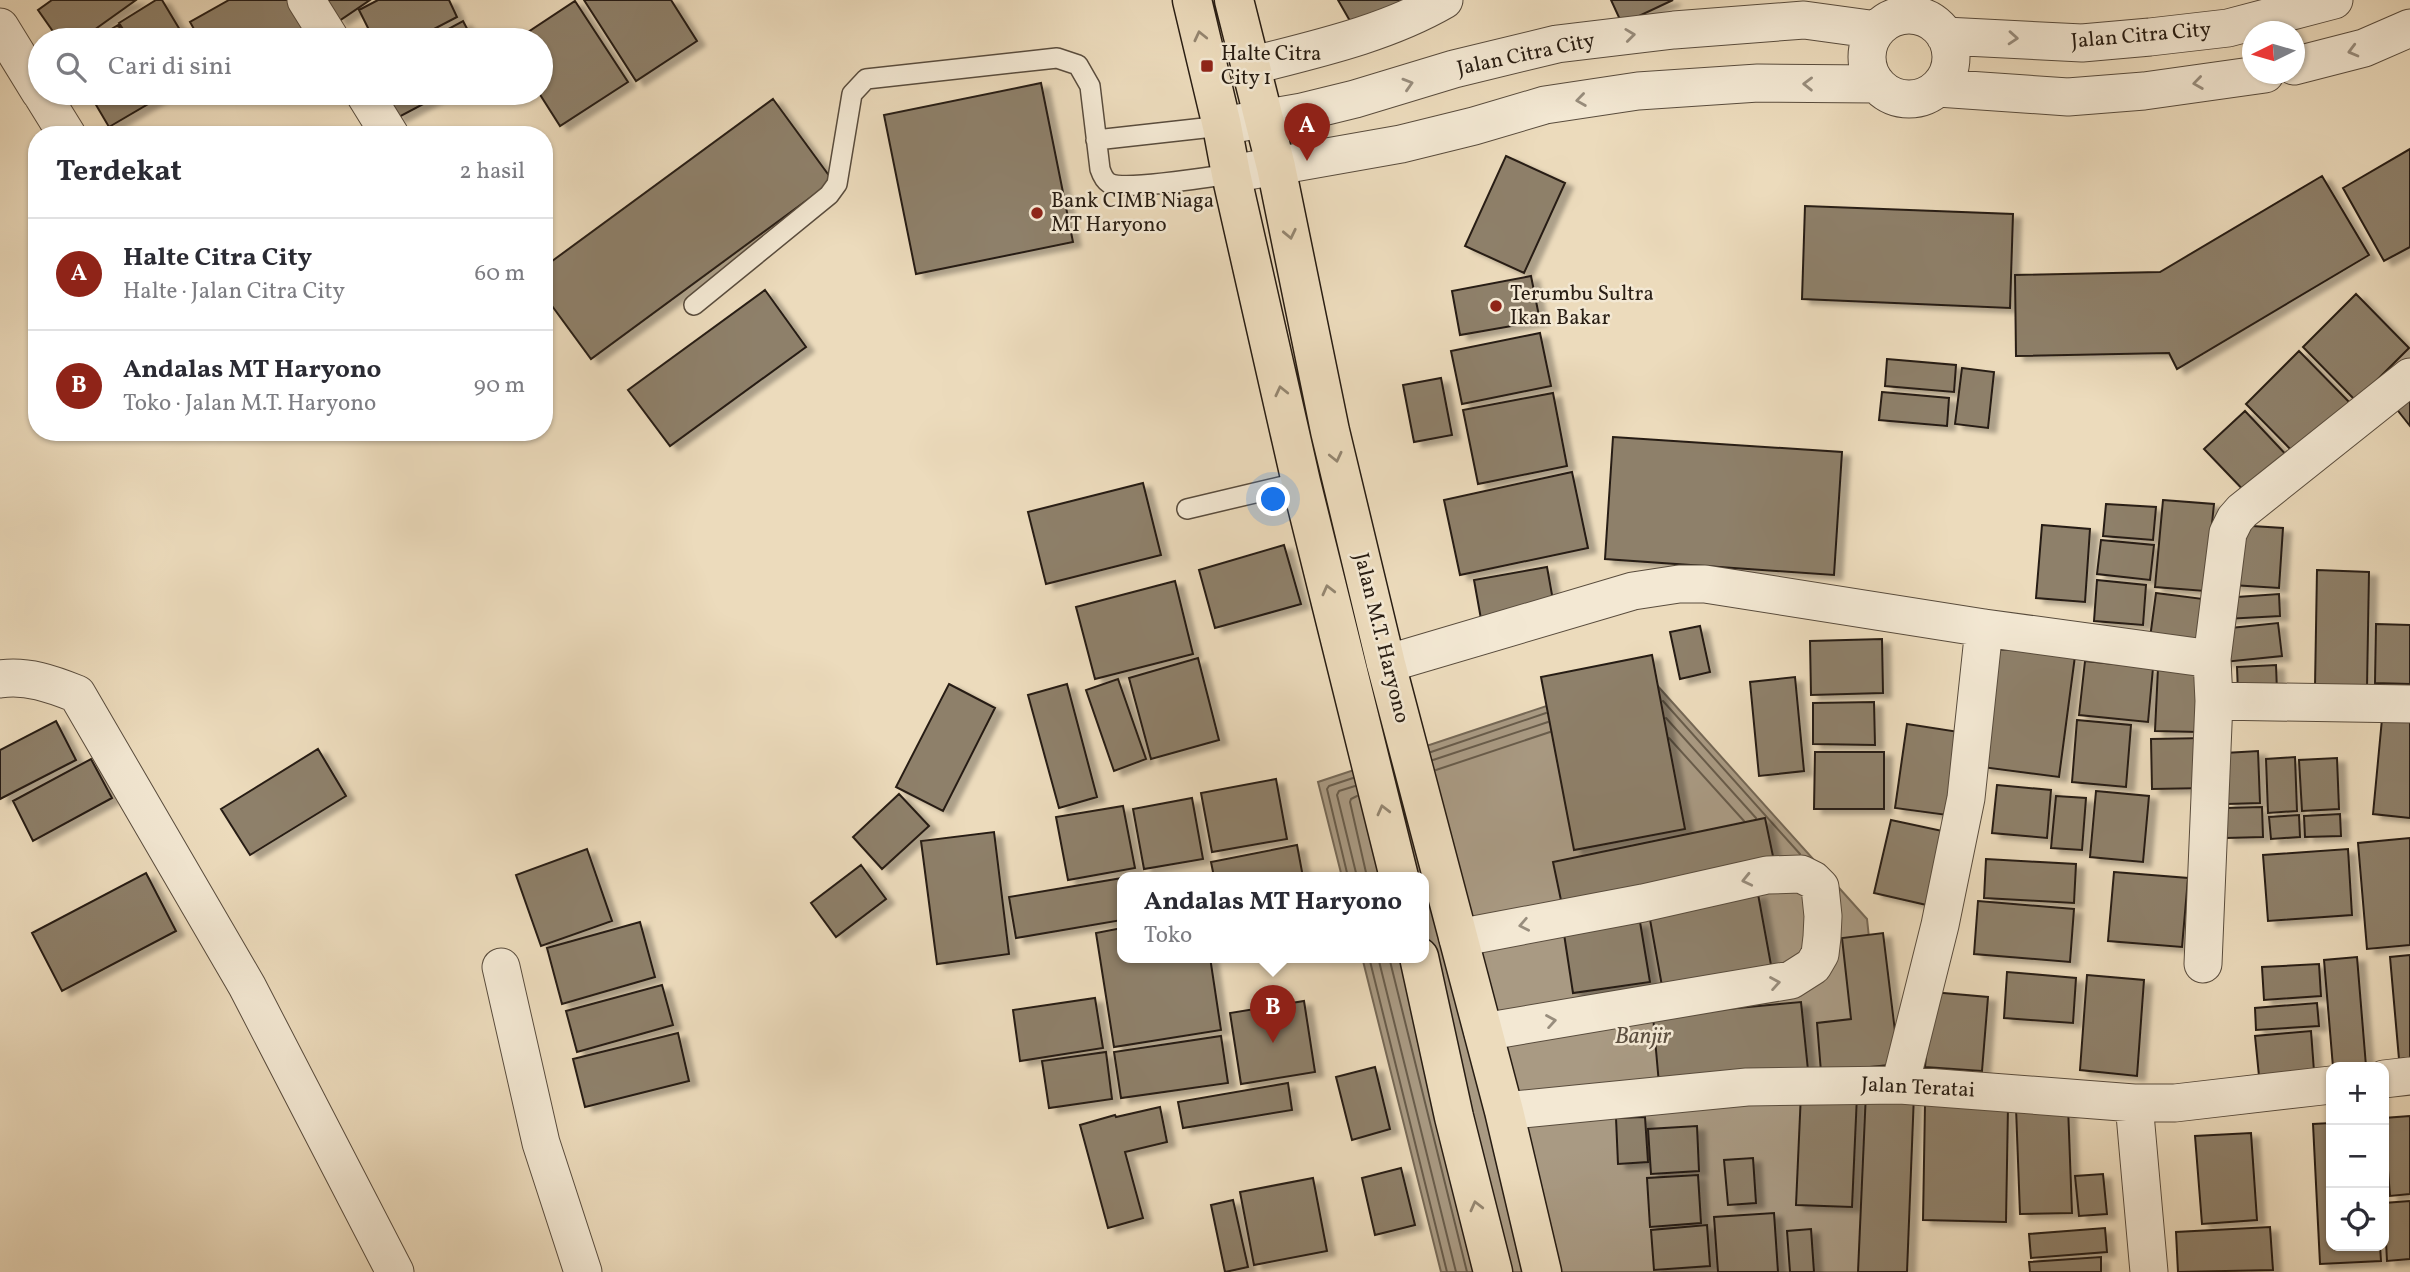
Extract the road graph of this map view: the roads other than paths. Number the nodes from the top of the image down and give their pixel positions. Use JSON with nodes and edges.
{"nodes":[{"id":1,"x":306,"y":0,"type":"edge"},
{"id":2,"x":1192,"y":0,"type":"edge"},
{"id":3,"x":1234,"y":0,"type":"edge"},
{"id":4,"x":1444,"y":0,"type":"edge"},
{"id":5,"x":2334,"y":0,"type":"edge"},
{"id":6,"x":1891,"y":15,"type":"edge"},
{"id":7,"x":0,"y":27,"type":"edge"},
{"id":8,"x":324,"y":28,"type":"edge"},
{"id":9,"x":2410,"y":29,"type":"edge"},
{"id":10,"x":1945,"y":36,"type":"junction"},
{"id":11,"x":2305,"y":63,"type":"edge"},
{"id":12,"x":1250,"y":66,"type":"junction"},
{"id":13,"x":28,"y":71,"type":"edge"},
{"id":14,"x":2242,"y":77,"type":"edge"},
{"id":15,"x":1876,"y":84,"type":"junction"},
{"id":16,"x":1938,"y":88,"type":"junction"},
{"id":17,"x":1355,"y":99,"type":"junction"},
{"id":18,"x":49,"y":105,"type":"edge"},
{"id":19,"x":371,"y":105,"type":"edge"},
{"id":20,"x":1263,"y":119,"type":"junction"},
{"id":21,"x":62,"y":126,"type":"edge"},
{"id":22,"x":384,"y":126,"type":"edge"},
{"id":23,"x":1222,"y":126,"type":"junction"},
{"id":24,"x":1096,"y":140,"type":"junction"},
{"id":25,"x":1366,"y":151,"type":"junction"},
{"id":26,"x":1276,"y":167,"type":"junction"},
{"id":27,"x":1231,"y":174,"type":"junction"},
{"id":28,"x":694,"y":305,"type":"dead end"},
{"id":29,"x":2410,"y":377,"type":"edge"},
{"id":30,"x":1301,"y":482,"type":"junction"},
{"id":31,"x":1187,"y":509,"type":"dead end"},
{"id":32,"x":1984,"y":628,"type":"junction"},
{"id":33,"x":2212,"y":659,"type":"junction"},
{"id":34,"x":1386,"y":664,"type":"junction"},
{"id":35,"x":0,"y":679,"type":"edge"},
{"id":36,"x":2214,"y":701,"type":"junction"},
{"id":37,"x":2410,"y":704,"type":"edge"},
{"id":38,"x":1398,"y":872,"type":"edge"},
{"id":39,"x":1458,"y":938,"type":"junction"},
{"id":40,"x":1420,"y":963,"type":"edge"},
{"id":41,"x":2203,"y":964,"type":"dead end"},
{"id":42,"x":501,"y":967,"type":"dead end"},
{"id":43,"x":1483,"y":1032,"type":"junction"},
{"id":44,"x":2410,"y":1076,"type":"edge"},
{"id":45,"x":2389,"y":1078,"type":"edge"},
{"id":46,"x":1900,"y":1086,"type":"junction"},
{"id":47,"x":2326,"y":1086,"type":"edge"},
{"id":48,"x":2134,"y":1103,"type":"junction"},
{"id":49,"x":1504,"y":1111,"type":"junction"},
{"id":50,"x":395,"y":1272,"type":"edge"},
{"id":51,"x":583,"y":1272,"type":"edge"},
{"id":52,"x":1493,"y":1272,"type":"edge"},
{"id":53,"x":1542,"y":1272,"type":"edge"},
{"id":54,"x":2149,"y":1272,"type":"edge"}],
"edges":[{"from":1,"to":8,"type":"street"},
{"from":23,"to":2,"type":"main road","name":"Jalan M.T. Haryono","one_way":true},
{"from":3,"to":12,"type":"main road","name":"Jalan M.T. Haryono"},
{"from":4,"to":12,"type":"street"},
{"from":10,"to":5,"type":"street","name":"Jalan Citra City","one_way":true},
{"from":6,"to":10,"type":"street"},
{"from":6,"to":15,"type":"street"},
{"from":17,"to":6,"type":"street","name":"Jalan Citra City","one_way":true},
{"from":7,"to":13,"type":"street"},
{"from":9,"to":11,"type":"street","one_way":true},
{"from":10,"to":16,"type":"street"},
{"from":12,"to":20,"type":"main road","name":"Jalan M.T. Haryono"},
{"from":14,"to":16,"type":"street","one_way":true},
{"from":15,"to":16,"type":"street"},
{"from":15,"to":25,"type":"street","one_way":true},
{"from":17,"to":20,"type":"street","name":"Jalan Citra City"},
{"from":17,"to":25,"type":"street"},
{"from":18,"to":21,"type":"street"},
{"from":19,"to":22,"type":"street"},
{"from":20,"to":23,"type":"street","name":"Jalan Citra City"},
{"from":20,"to":26,"type":"main road","name":"Jalan M.T. Haryono"},
{"from":23,"to":24,"type":"lane"},
{"from":23,"to":27,"type":"main road","name":"Jalan M.T. Haryono"},
{"from":24,"to":27,"type":"lane"},
{"from":24,"to":28,"type":"lane"},
{"from":25,"to":26,"type":"street"},
{"from":26,"to":27,"type":"street"},
{"from":26,"to":34,"type":"main road","name":"Jalan M.T. Haryono","one_way":true},
{"from":30,"to":27,"type":"main road","name":"Jalan M.T. Haryono","one_way":true},
{"from":29,"to":33,"type":"street"},
{"from":30,"to":31,"type":"lane"},
{"from":38,"to":30,"type":"main road","name":"Jalan M.T. Haryono","one_way":true},
{"from":32,"to":33,"type":"street"},
{"from":32,"to":34,"type":"street"},
{"from":32,"to":46,"type":"street"},
{"from":33,"to":36,"type":"street"},
{"from":34,"to":39,"type":"main road","name":"Jalan M.T. Haryono"},
{"from":35,"to":50,"type":"street"},
{"from":36,"to":37,"type":"street"},
{"from":36,"to":41,"type":"street"},
{"from":39,"to":43,"type":"main road","name":"Jalan M.T. Haryono"},
{"from":43,"to":39,"type":"street","one_way":true},
{"from":52,"to":40,"type":"main road","one_way":true},
{"from":42,"to":51,"type":"street"},
{"from":43,"to":49,"type":"main road","name":"Jalan M.T. Haryono"},
{"from":44,"to":45,"type":"street"},
{"from":46,"to":48,"type":"street","name":"Jalan Teratai"},
{"from":46,"to":49,"type":"street","name":"Jalan Teratai"},
{"from":47,"to":48,"type":"street","name":"Jalan Teratai"},
{"from":48,"to":54,"type":"street"},
{"from":49,"to":53,"type":"main road","name":"Jalan M.T. Haryono"}]}
